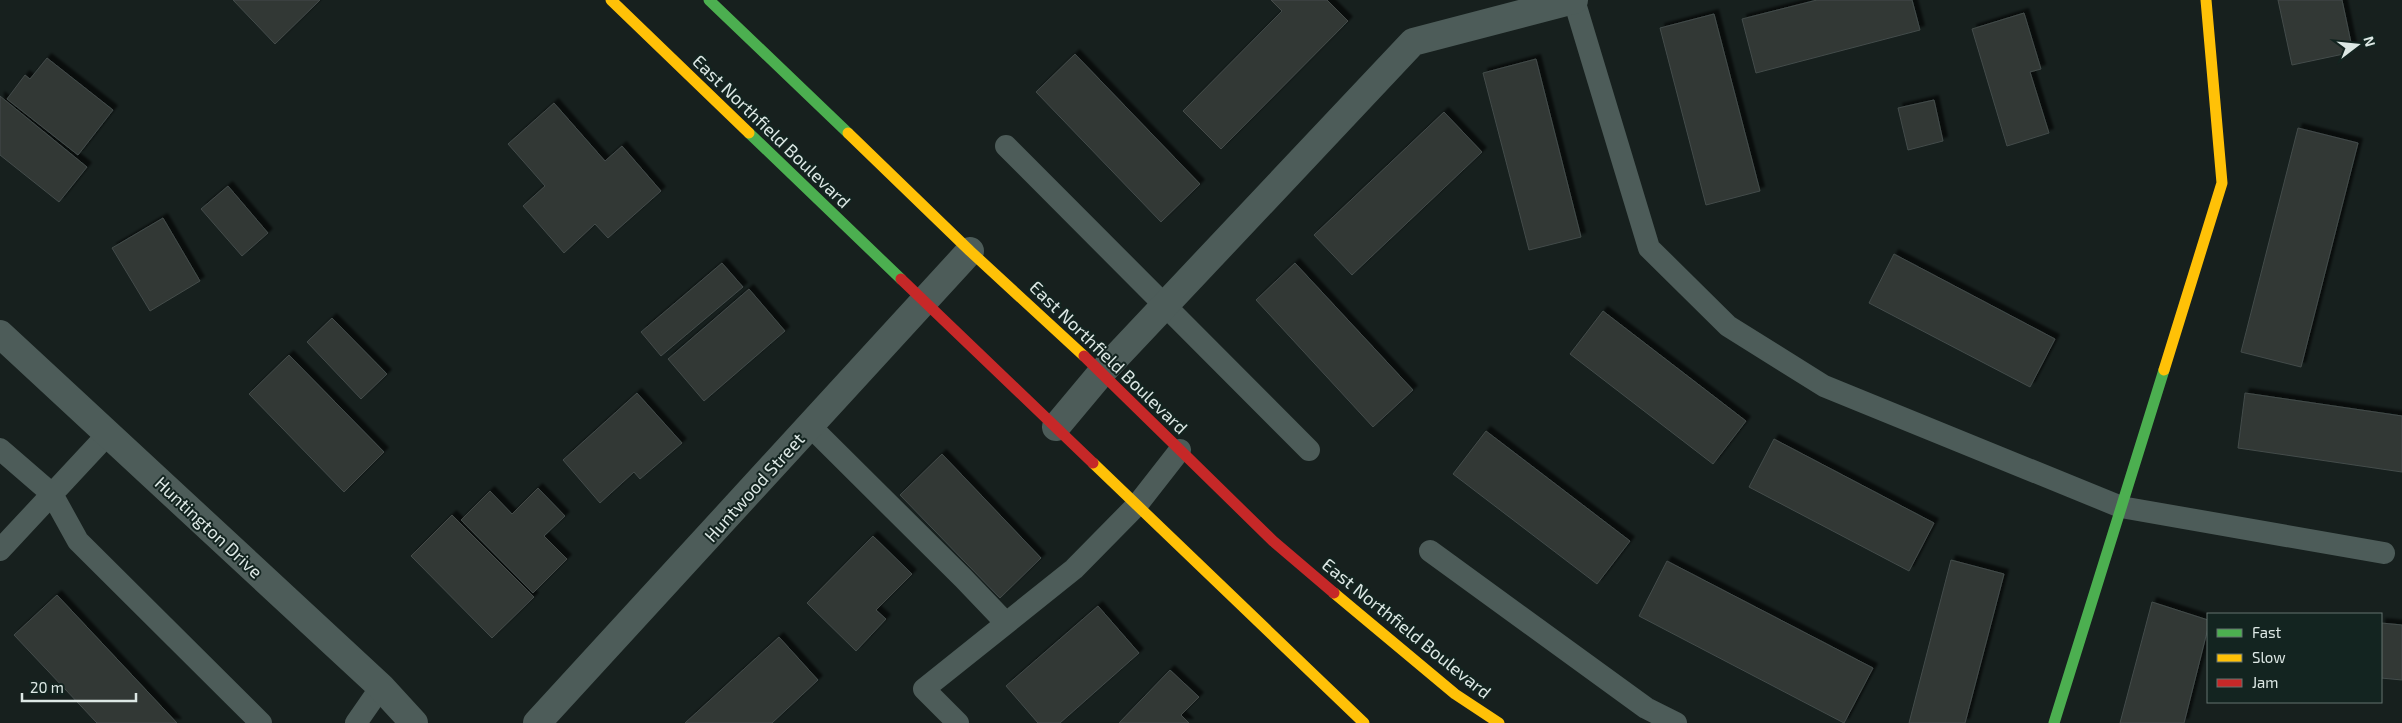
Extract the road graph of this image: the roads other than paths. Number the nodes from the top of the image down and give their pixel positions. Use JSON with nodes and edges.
{"nodes":[{"id":1,"x":611,"y":0,"type":"edge"},
{"id":2,"x":709,"y":0,"type":"edge"},
{"id":3,"x":1574,"y":0,"type":"edge"},
{"id":4,"x":2206,"y":0,"type":"edge"},
{"id":5,"x":1006,"y":146,"type":"dead end"},
{"id":6,"x":970,"y":251,"type":"junction"},
{"id":7,"x":924,"y":302,"type":"junction"},
{"id":8,"x":1164,"y":306,"type":"junction"},
{"id":9,"x":0,"y":334,"type":"edge"},
{"id":10,"x":1102,"y":372,"type":"junction"},
{"id":11,"x":810,"y":426,"type":"junction"},
{"id":12,"x":1056,"y":427,"type":"junction"},
{"id":13,"x":108,"y":434,"type":"junction"},
{"id":14,"x":0,"y":449,"type":"edge"},
{"id":15,"x":1180,"y":450,"type":"junction"},
{"id":16,"x":1309,"y":450,"type":"dead end"},
{"id":17,"x":52,"y":494,"type":"junction"},
{"id":18,"x":1138,"y":505,"type":"junction"},
{"id":19,"x":2121,"y":507,"type":"junction"},
{"id":20,"x":0,"y":550,"type":"edge"},
{"id":21,"x":1430,"y":551,"type":"dead end"},
{"id":22,"x":2384,"y":553,"type":"dead end"},
{"id":23,"x":1006,"y":623,"type":"junction"},
{"id":24,"x":381,"y":687,"type":"junction"},
{"id":25,"x":260,"y":723,"type":"edge"},
{"id":26,"x":356,"y":723,"type":"edge"},
{"id":27,"x":414,"y":723,"type":"edge"},
{"id":28,"x":538,"y":723,"type":"edge"},
{"id":29,"x":958,"y":723,"type":"edge"},
{"id":30,"x":1364,"y":723,"type":"edge"},
{"id":31,"x":1499,"y":723,"type":"edge"},
{"id":32,"x":1676,"y":723,"type":"edge"},
{"id":33,"x":2054,"y":723,"type":"edge"}],
"edges":[{"from":1,"to":7,"type":"main road","name":"East Northfield Boulevard"},
{"from":2,"to":6,"type":"main road","name":"East Northfield Boulevard"},
{"from":3,"to":8,"type":"street"},
{"from":3,"to":19,"type":"lane"},
{"from":4,"to":19,"type":"main road"},
{"from":5,"to":8,"type":"lane"},
{"from":6,"to":7,"type":"street","name":"Huntwood Street"},
{"from":6,"to":10,"type":"main road","name":"East Northfield Boulevard"},
{"from":7,"to":11,"type":"street","name":"Huntwood Street"},
{"from":7,"to":12,"type":"main road","name":"East Northfield Boulevard"},
{"from":8,"to":10,"type":"street"},
{"from":8,"to":16,"type":"lane"},
{"from":9,"to":13,"type":"street","name":"Huntington Drive"},
{"from":10,"to":12,"type":"street"},
{"from":10,"to":15,"type":"main road","name":"East Northfield Boulevard"},
{"from":11,"to":23,"type":"lane"},
{"from":11,"to":28,"type":"street","name":"Huntwood Street"},
{"from":12,"to":18,"type":"main road","name":"East Northfield Boulevard"},
{"from":13,"to":17,"type":"lane"},
{"from":13,"to":24,"type":"street","name":"Huntington Drive"},
{"from":14,"to":17,"type":"lane"},
{"from":15,"to":18,"type":"lane"},
{"from":15,"to":31,"type":"main road","name":"East Northfield Boulevard"},
{"from":17,"to":20,"type":"lane"},
{"from":17,"to":25,"type":"lane"},
{"from":18,"to":23,"type":"lane"},
{"from":18,"to":30,"type":"main road","name":"East Northfield Boulevard"},
{"from":19,"to":22,"type":"lane"},
{"from":19,"to":33,"type":"main road"},
{"from":21,"to":32,"type":"lane"},
{"from":23,"to":29,"type":"lane"},
{"from":24,"to":26,"type":"lane"},
{"from":24,"to":27,"type":"street","name":"Huntington Drive"}]}
